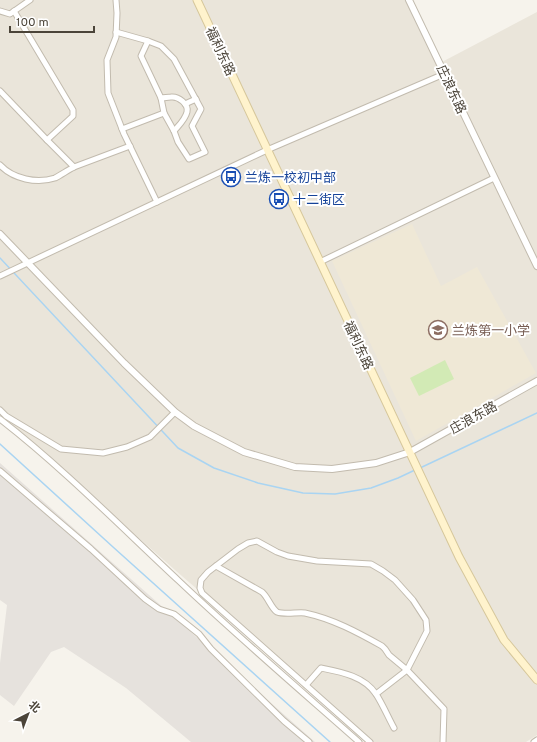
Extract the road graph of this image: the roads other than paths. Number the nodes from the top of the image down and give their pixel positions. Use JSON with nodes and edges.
{"nodes":[{"id":1,"x":30,"y":0,"type":"edge"},
{"id":2,"x":116,"y":0,"type":"edge"},
{"id":3,"x":197,"y":0,"type":"edge"},
{"id":4,"x":409,"y":0,"type":"edge"},
{"id":5,"x":0,"y":11,"type":"edge"},
{"id":6,"x":14,"y":11,"type":"junction"},
{"id":7,"x":116,"y":32,"type":"junction"},
{"id":8,"x":148,"y":40,"type":"junction"},
{"id":9,"x":444,"y":74,"type":"junction"},
{"id":10,"x":0,"y":91,"type":"edge"},
{"id":11,"x":161,"y":98,"type":"junction"},
{"id":12,"x":196,"y":99,"type":"junction"},
{"id":13,"x":185,"y":104,"type":"junction"},
{"id":14,"x":164,"y":113,"type":"junction"},
{"id":15,"x":122,"y":129,"type":"junction"},
{"id":16,"x":174,"y":131,"type":"junction"},
{"id":17,"x":47,"y":140,"type":"junction"},
{"id":18,"x":130,"y":146,"type":"junction"},
{"id":19,"x":267,"y":150,"type":"junction"},
{"id":20,"x":0,"y":165,"type":"edge"},
{"id":21,"x":74,"y":166,"type":"junction"},
{"id":22,"x":494,"y":178,"type":"junction"},
{"id":23,"x":157,"y":202,"type":"junction"},
{"id":24,"x":0,"y":234,"type":"edge"},
{"id":25,"x":320,"y":262,"type":"junction"},
{"id":26,"x":24,"y":265,"type":"junction"},
{"id":27,"x":537,"y":266,"type":"edge"},
{"id":28,"x":0,"y":275,"type":"edge"},
{"id":29,"x":537,"y":381,"type":"edge"},
{"id":30,"x":0,"y":410,"type":"edge"},
{"id":31,"x":175,"y":412,"type":"junction"},
{"id":32,"x":0,"y":419,"type":"edge"},
{"id":33,"x":411,"y":454,"type":"junction"},
{"id":34,"x":0,"y":471,"type":"edge"},
{"id":35,"x":216,"y":566,"type":"junction"},
{"id":36,"x":407,"y":670,"type":"junction"},
{"id":37,"x":537,"y":680,"type":"edge"},
{"id":38,"x":306,"y":685,"type":"junction"},
{"id":39,"x":376,"y":694,"type":"junction"},
{"id":40,"x":394,"y":728,"type":"dead end"},
{"id":41,"x":537,"y":740,"type":"edge"},
{"id":42,"x":309,"y":742,"type":"edge"},
{"id":43,"x":359,"y":742,"type":"edge"},
{"id":44,"x":370,"y":742,"type":"edge"},
{"id":45,"x":443,"y":742,"type":"edge"},
{"id":46,"x":534,"y":742,"type":"edge"}],
"edges":[{"from":1,"to":6,"type":"street"},
{"from":2,"to":7,"type":"street"},
{"from":3,"to":19,"type":"main road","name":"福利东路"},
{"from":4,"to":9,"type":"street","name":"庄浪东路"},
{"from":5,"to":6,"type":"street"},
{"from":6,"to":17,"type":"street"},
{"from":7,"to":8,"type":"street"},
{"from":7,"to":15,"type":"street"},
{"from":8,"to":11,"type":"street"},
{"from":8,"to":12,"type":"street"},
{"from":9,"to":19,"type":"street"},
{"from":9,"to":22,"type":"street","name":"庄浪东路"},
{"from":10,"to":17,"type":"street"},
{"from":11,"to":13,"type":"street"},
{"from":11,"to":14,"type":"street"},
{"from":12,"to":13,"type":"street"},
{"from":12,"to":16,"type":"street"},
{"from":13,"to":16,"type":"street"},
{"from":14,"to":15,"type":"street"},
{"from":14,"to":16,"type":"street"},
{"from":15,"to":18,"type":"street"},
{"from":17,"to":21,"type":"street"},
{"from":18,"to":21,"type":"street"},
{"from":18,"to":23,"type":"street"},
{"from":19,"to":23,"type":"street"},
{"from":19,"to":25,"type":"main road","name":"福利东路"},
{"from":20,"to":21,"type":"street"},
{"from":22,"to":25,"type":"street"},
{"from":22,"to":27,"type":"street","name":"庄浪东路"},
{"from":23,"to":26,"type":"street"},
{"from":24,"to":26,"type":"street","name":"庄浪东路"},
{"from":25,"to":33,"type":"main road","name":"福利东路"},
{"from":26,"to":28,"type":"street"},
{"from":26,"to":31,"type":"street","name":"庄浪东路"},
{"from":29,"to":33,"type":"street","name":"庄浪东路"},
{"from":30,"to":31,"type":"street"},
{"from":31,"to":33,"type":"street","name":"庄浪东路"},
{"from":32,"to":43,"type":"street"},
{"from":33,"to":37,"type":"main road","name":"福利东路"},
{"from":34,"to":42,"type":"street"},
{"from":35,"to":36,"type":"street"},
{"from":35,"to":36,"type":"street"},
{"from":35,"to":38,"type":"street"},
{"from":36,"to":39,"type":"street"},
{"from":36,"to":45,"type":"street"},
{"from":38,"to":39,"type":"street"},
{"from":38,"to":44,"type":"street"},
{"from":39,"to":40,"type":"street"},
{"from":41,"to":46,"type":"street"}]}
